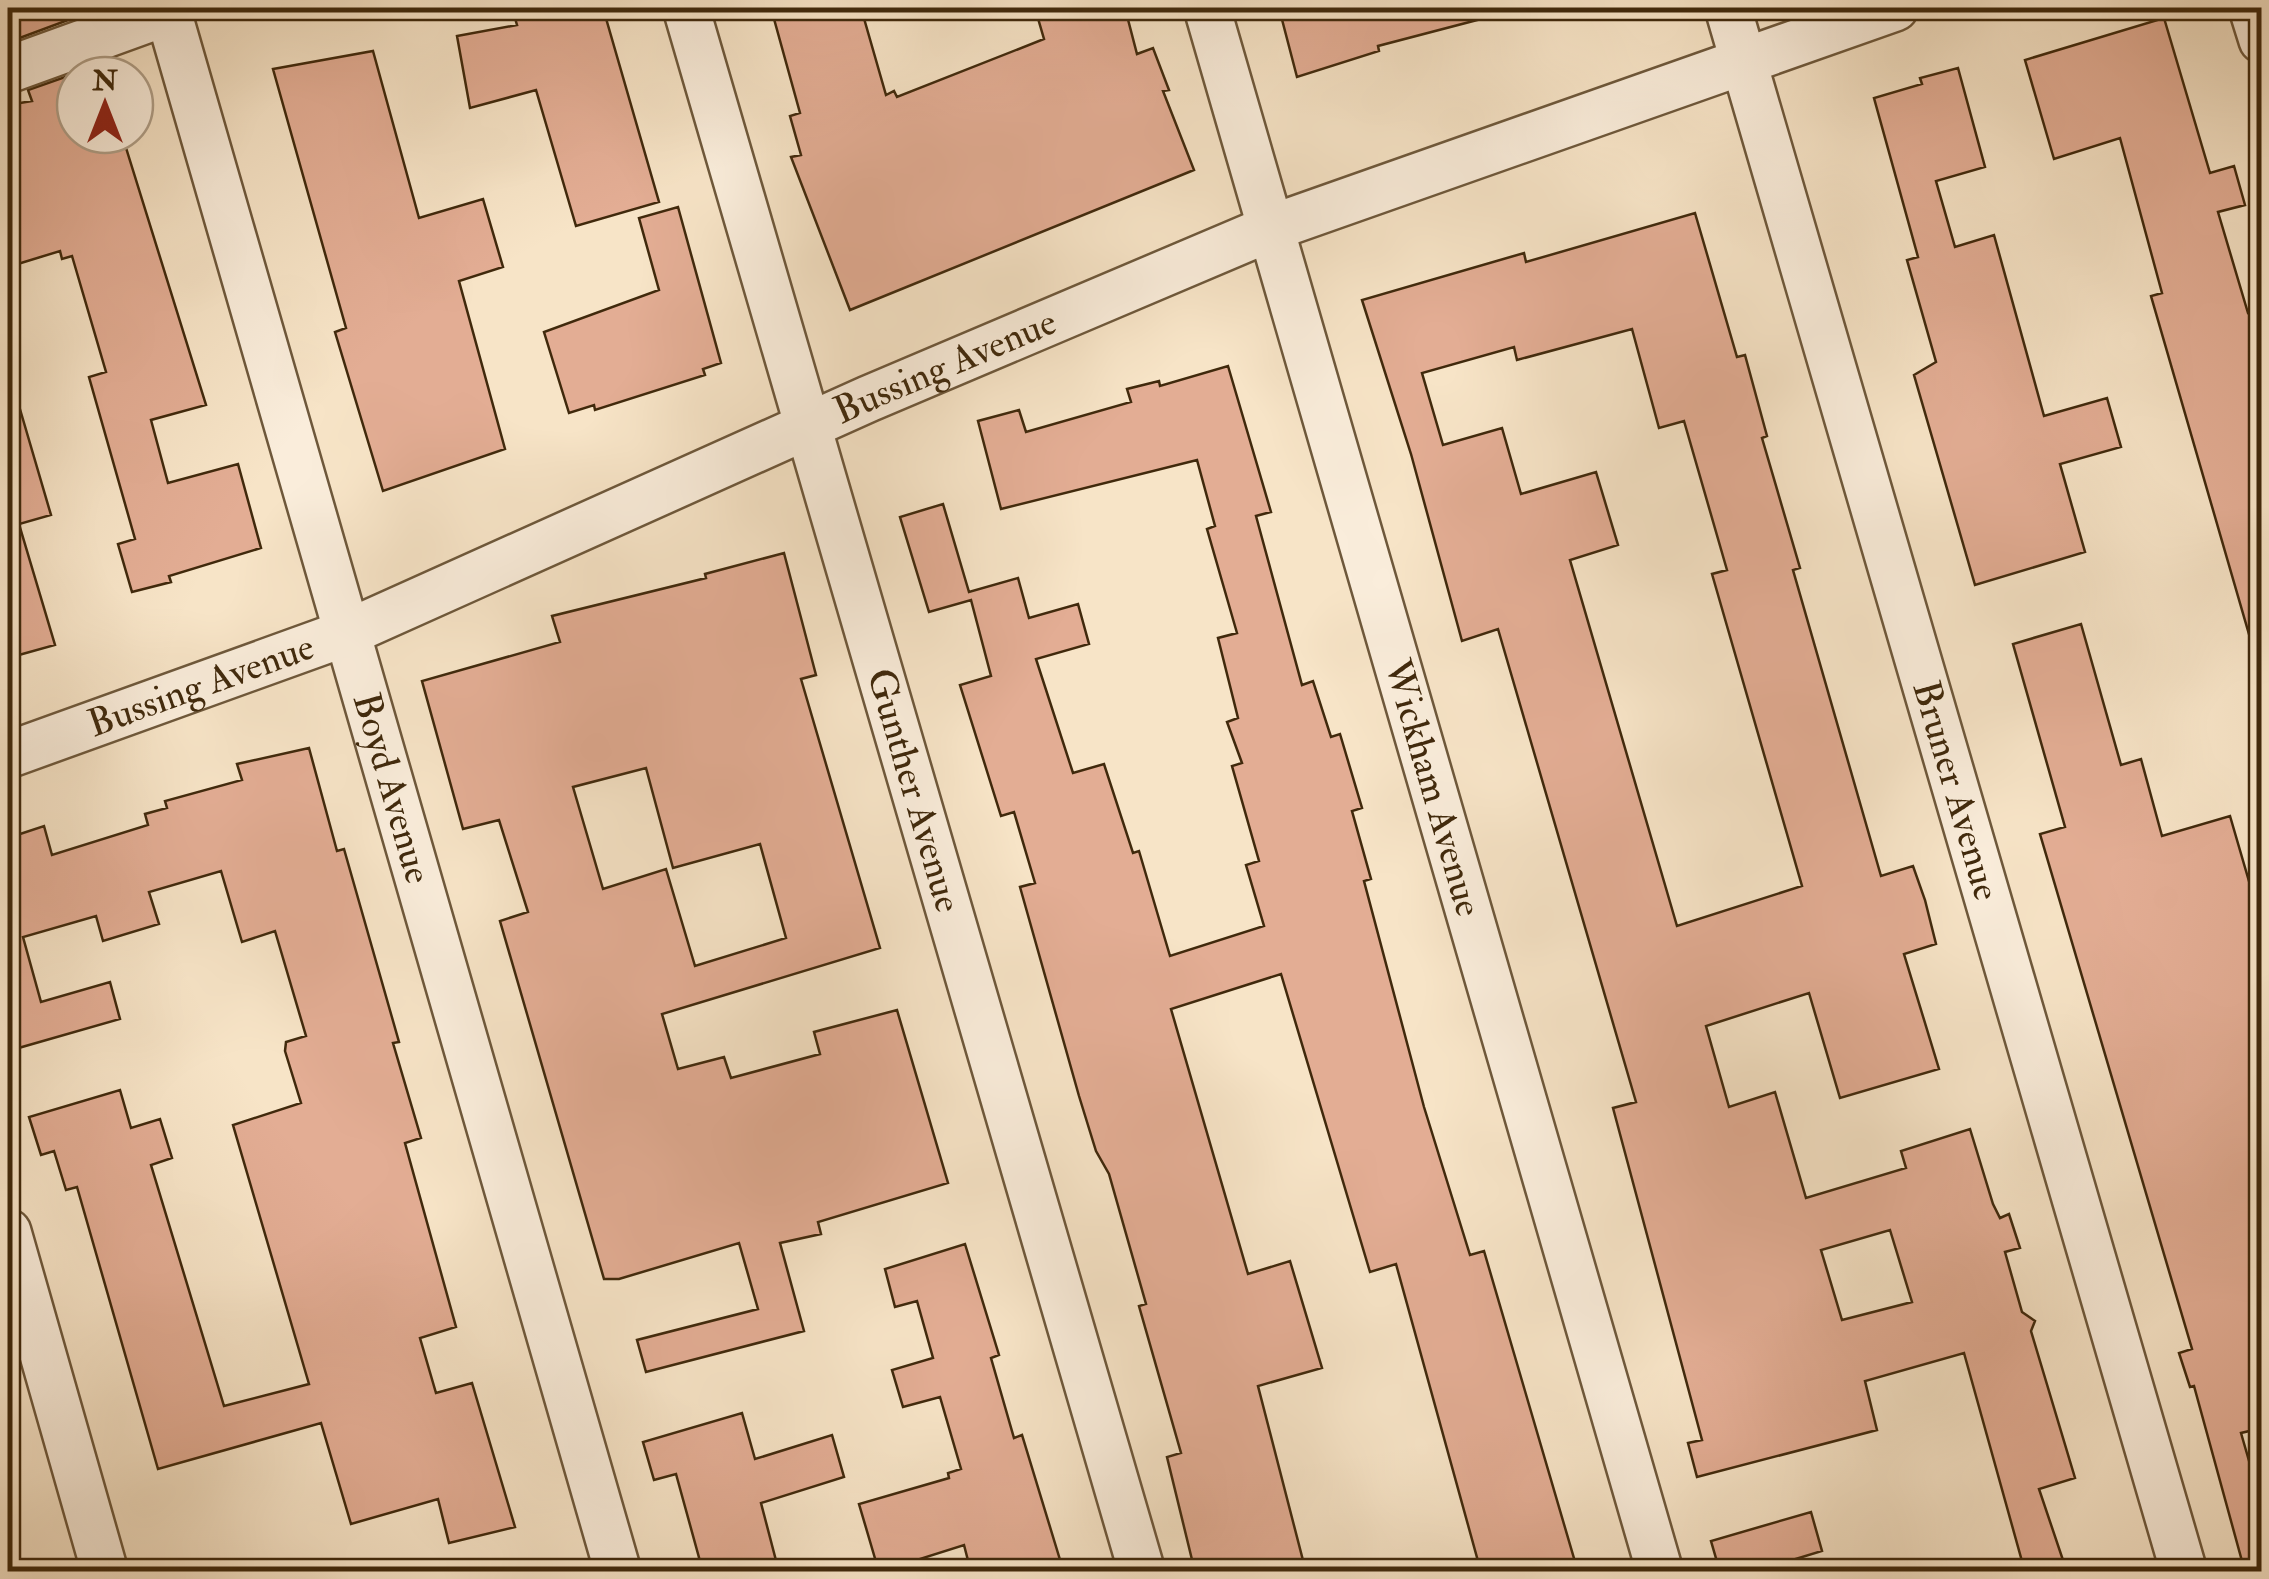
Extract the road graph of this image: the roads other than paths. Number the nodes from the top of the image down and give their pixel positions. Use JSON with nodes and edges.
{"nodes":[{"id":1,"x":686,"y":8,"type":"edge"},
{"id":2,"x":1208,"y":8,"type":"edge"},
{"id":3,"x":1728,"y":8,"type":"edge"},
{"id":4,"x":1895,"y":8,"type":"edge"},
{"id":5,"x":2252,"y":8,"type":"edge"},
{"id":6,"x":168,"y":10,"type":"edge"},
{"id":7,"x":2262,"y":40,"type":"edge"},
{"id":8,"x":1744,"y":64,"type":"junction"},
{"id":9,"x":8,"y":70,"type":"edge"},
{"id":10,"x":1271,"y":228,"type":"junction"},
{"id":11,"x":807,"y":428,"type":"junction"},
{"id":12,"x":349,"y":632,"type":"junction"},
{"id":13,"x":8,"y":755,"type":"edge"},
{"id":14,"x":8,"y":1232,"type":"edge"},
{"id":15,"x":105,"y":1572,"type":"edge"},
{"id":16,"x":618,"y":1572,"type":"edge"},
{"id":17,"x":1142,"y":1572,"type":"edge"},
{"id":18,"x":1660,"y":1572,"type":"edge"},
{"id":19,"x":2184,"y":1572,"type":"edge"}],
"edges":[{"from":1,"to":11,"type":"street","name":"Gunther Avenue"},
{"from":2,"to":10,"type":"street","name":"Wickham Avenue"},
{"from":3,"to":8,"type":"street","name":"Bruner Avenue"},
{"from":4,"to":8,"type":"street","name":"Bussing Avenue"},
{"from":5,"to":7,"type":"street"},
{"from":6,"to":9,"type":"street"},
{"from":6,"to":12,"type":"street","name":"Boyd Avenue"},
{"from":8,"to":10,"type":"street","name":"Bussing Avenue"},
{"from":8,"to":19,"type":"street","name":"Bruner Avenue"},
{"from":10,"to":11,"type":"street","name":"Bussing Avenue"},
{"from":10,"to":18,"type":"street","name":"Wickham Avenue"},
{"from":11,"to":12,"type":"street","name":"Bussing Avenue"},
{"from":11,"to":17,"type":"street","name":"Gunther Avenue"},
{"from":12,"to":13,"type":"street","name":"Bussing Avenue"},
{"from":12,"to":16,"type":"street","name":"Boyd Avenue"},
{"from":14,"to":15,"type":"street"}]}
